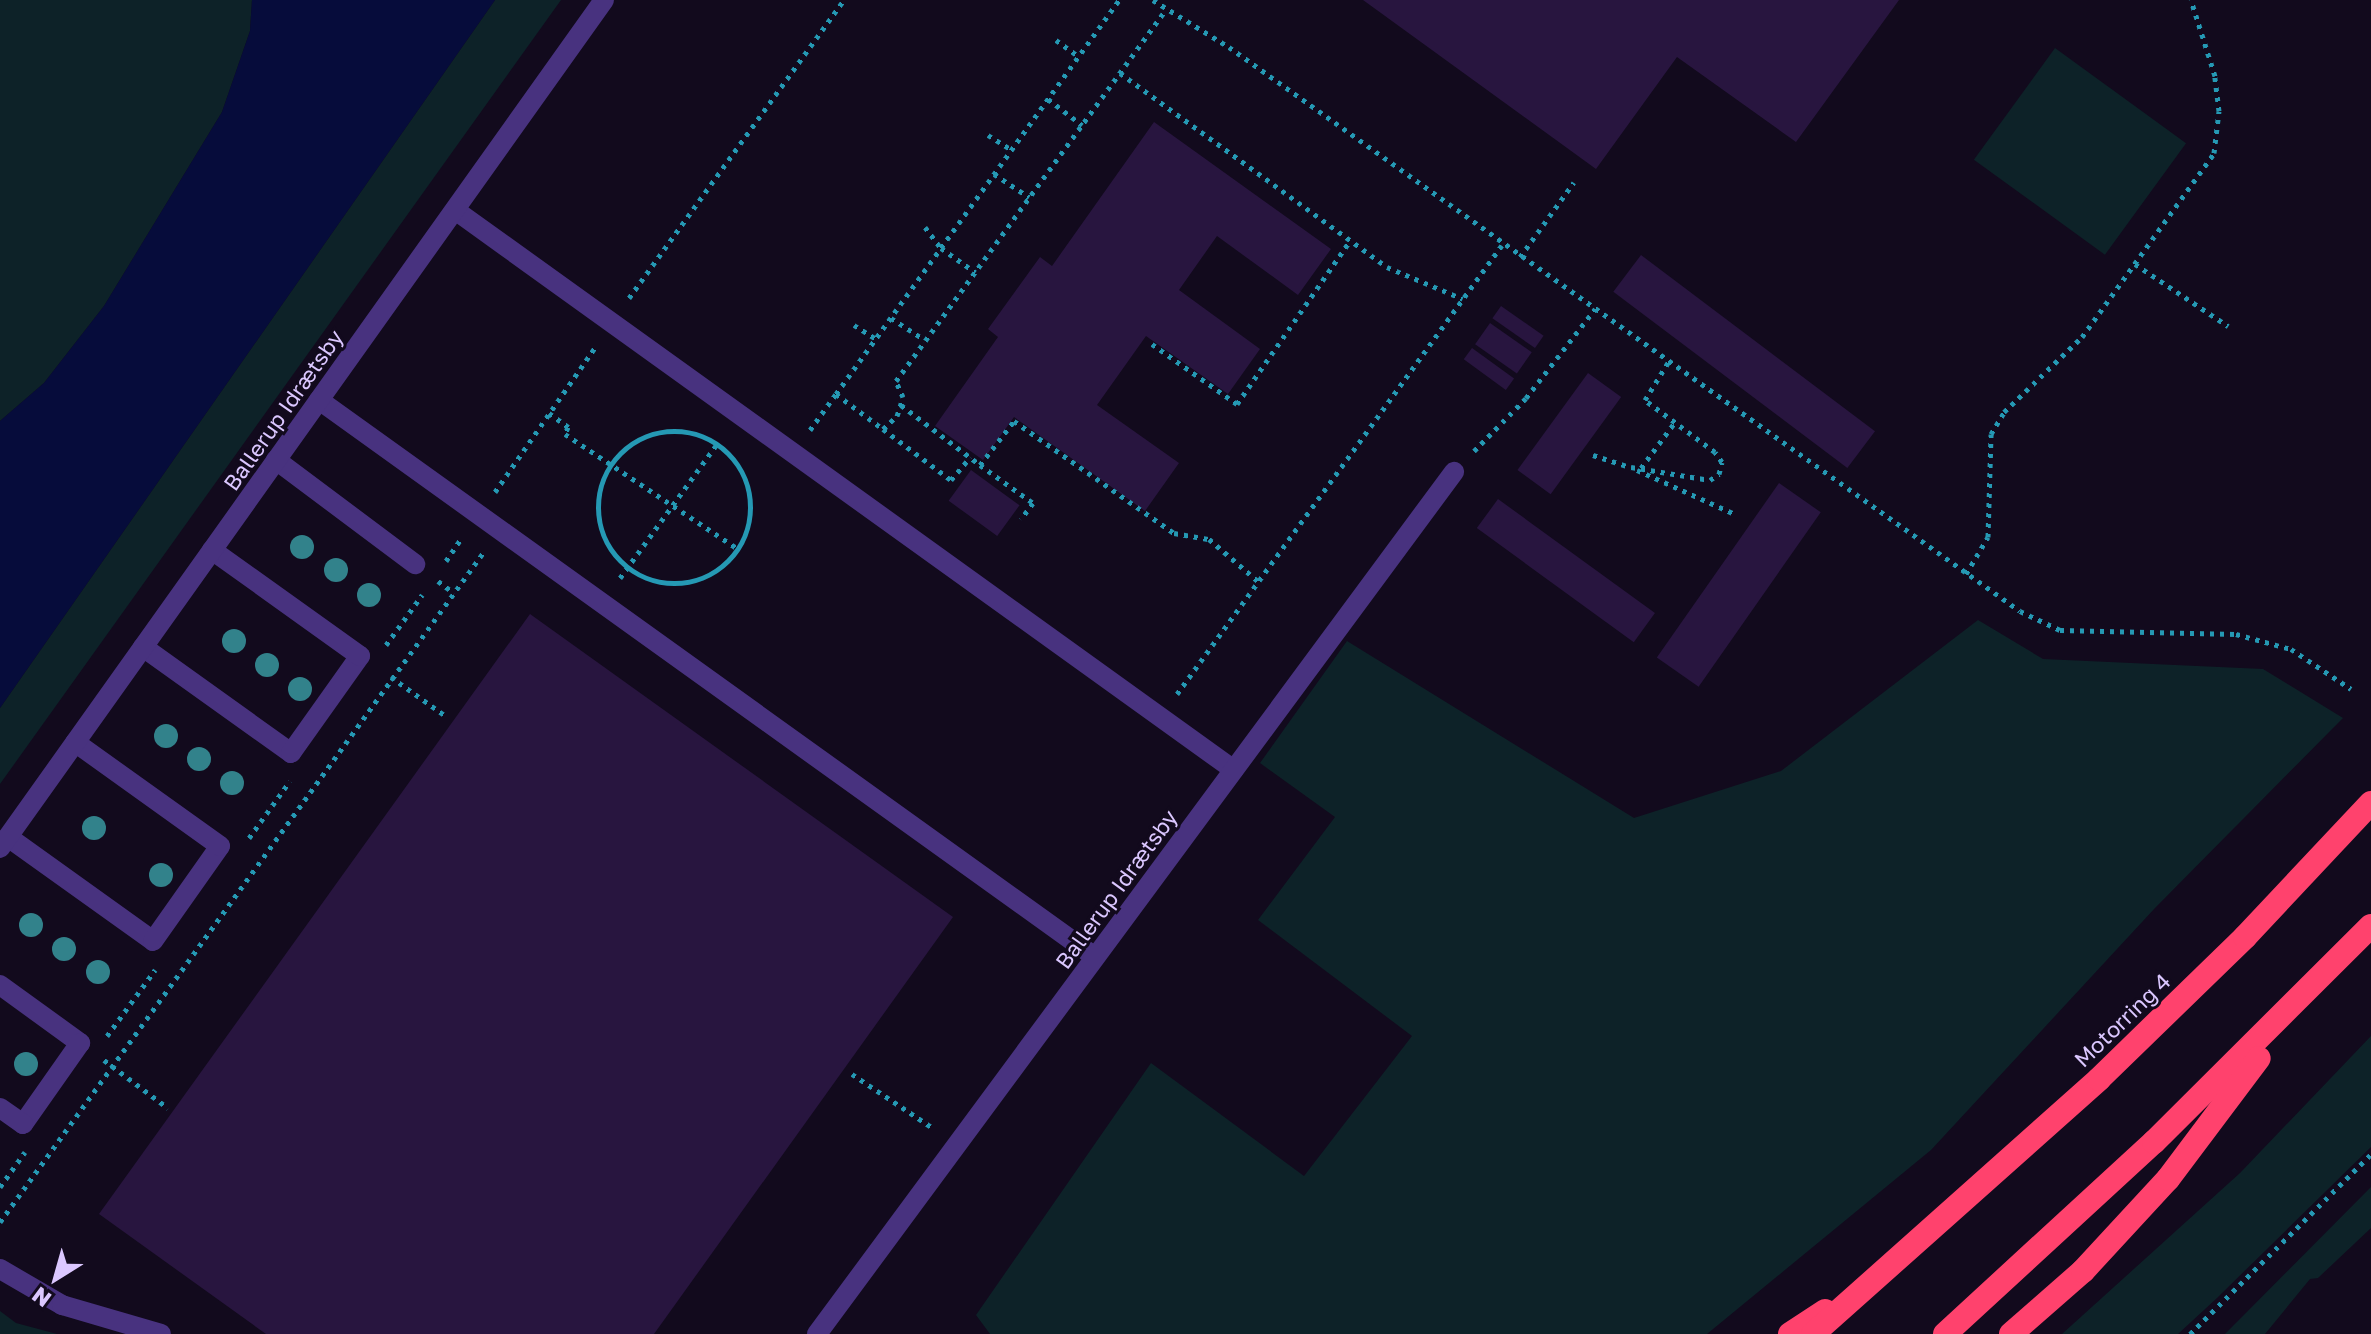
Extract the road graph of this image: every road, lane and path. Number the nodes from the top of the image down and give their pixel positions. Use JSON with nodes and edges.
{"nodes":[{"id":1,"x":604,"y":0,"type":"edge"},
{"id":2,"x":844,"y":0,"type":"edge"},
{"id":3,"x":1119,"y":0,"type":"edge"},
{"id":4,"x":1153,"y":0,"type":"edge"},
{"id":5,"x":2191,"y":0,"type":"edge"},
{"id":6,"x":1166,"y":10,"type":"junction"},
{"id":7,"x":1056,"y":40,"type":"dead end"},
{"id":8,"x":1079,"y":57,"type":"junction"},
{"id":9,"x":1120,"y":73,"type":"junction"},
{"id":10,"x":1048,"y":99,"type":"junction"},
{"id":11,"x":1082,"y":125,"type":"junction"},
{"id":12,"x":988,"y":135,"type":"dead end"},
{"id":13,"x":1012,"y":150,"type":"junction"},
{"id":14,"x":994,"y":174,"type":"junction"},
{"id":15,"x":1574,"y":182,"type":"dead end"},
{"id":16,"x":1029,"y":197,"type":"junction"},
{"id":17,"x":455,"y":210,"type":"junction"},
{"id":18,"x":925,"y":227,"type":"dead end"},
{"id":19,"x":1350,"y":241,"type":"junction"},
{"id":20,"x":1502,"y":245,"type":"junction"},
{"id":21,"x":941,"y":248,"type":"junction"},
{"id":22,"x":1520,"y":257,"type":"junction"},
{"id":23,"x":2135,"y":264,"type":"junction"},
{"id":24,"x":975,"y":272,"type":"junction"},
{"id":25,"x":1463,"y":299,"type":"junction"},
{"id":26,"x":1595,"y":309,"type":"junction"},
{"id":27,"x":891,"y":318,"type":"junction"},
{"id":28,"x":611,"y":323,"type":"junction"},
{"id":29,"x":854,"y":325,"type":"dead end"},
{"id":30,"x":2228,"y":326,"type":"dead end"},
{"id":31,"x":876,"y":339,"type":"junction"},
{"id":32,"x":925,"y":340,"type":"junction"},
{"id":33,"x":1152,"y":344,"type":"dead end"},
{"id":34,"x":1669,"y":361,"type":"junction"},
{"id":35,"x":836,"y":394,"type":"junction"},
{"id":36,"x":319,"y":400,"type":"junction"},
{"id":37,"x":901,"y":405,"type":"junction"},
{"id":38,"x":549,"y":413,"type":"junction"},
{"id":39,"x":1675,"y":422,"type":"junction"},
{"id":40,"x":883,"y":429,"type":"junction"},
{"id":41,"x":723,"y":437,"type":"dead end"},
{"id":42,"x":718,"y":444,"type":"junction"},
{"id":43,"x":793,"y":453,"type":"junction"},
{"id":44,"x":1593,"y":455,"type":"dead end"},
{"id":45,"x":970,"y":457,"type":"junction"},
{"id":46,"x":276,"y":460,"type":"junction"},
{"id":47,"x":610,"y":465,"type":"junction"},
{"id":48,"x":980,"y":465,"type":"junction"},
{"id":49,"x":1631,"y":467,"type":"junction"},
{"id":50,"x":1641,"y":469,"type":"junction"},
{"id":51,"x":1454,"y":472,"type":"joint"},
{"id":52,"x":505,"y":478,"type":"junction"},
{"id":53,"x":672,"y":507,"type":"junction"},
{"id":54,"x":1735,"y":514,"type":"dead end"},
{"id":55,"x":479,"y":515,"type":"junction"},
{"id":56,"x":1021,"y":519,"type":"dead end"},
{"id":57,"x":500,"y":530,"type":"junction"},
{"id":58,"x":738,"y":549,"type":"junction"},
{"id":59,"x":212,"y":550,"type":"junction"},
{"id":60,"x":415,"y":564,"type":"dead end"},
{"id":61,"x":628,"y":567,"type":"junction"},
{"id":62,"x":1966,"y":574,"type":"junction"},
{"id":63,"x":1259,"y":582,"type":"junction"},
{"id":64,"x":616,"y":583,"type":"dead end"},
{"id":65,"x":143,"y":647,"type":"junction"},
{"id":66,"x":381,"y":652,"type":"dead end"},
{"id":67,"x":402,"y":685,"type":"dead end"},
{"id":68,"x":2351,"y":689,"type":"dead end"},
{"id":69,"x":447,"y":717,"type":"dead end"},
{"id":70,"x":1160,"y":717,"type":"junction"},
{"id":71,"x":75,"y":742,"type":"junction"},
{"id":72,"x":1234,"y":770,"type":"junction"},
{"id":73,"x":295,"y":773,"type":"dead end"},
{"id":74,"x":2371,"y":803,"type":"edge"},
{"id":75,"x":4,"y":842,"type":"edge"},
{"id":76,"x":243,"y":845,"type":"dead end"},
{"id":77,"x":2371,"y":926,"type":"edge"},
{"id":78,"x":1095,"y":957,"type":"junction"},
{"id":79,"x":159,"y":964,"type":"dead end"},
{"id":80,"x":0,"y":985,"type":"edge"},
{"id":81,"x":2303,"y":998,"type":"junction"},
{"id":82,"x":104,"y":1041,"type":"dead end"},
{"id":83,"x":122,"y":1074,"type":"dead end"},
{"id":84,"x":852,"y":1074,"type":"dead end"},
{"id":85,"x":0,"y":1108,"type":"edge"},
{"id":86,"x":168,"y":1108,"type":"dead end"},
{"id":87,"x":923,"y":1121,"type":"dead end"},
{"id":88,"x":30,"y":1145,"type":"dead end"},
{"id":89,"x":2371,"y":1154,"type":"edge"},
{"id":90,"x":0,"y":1187,"type":"edge"},
{"id":91,"x":0,"y":1222,"type":"edge"},
{"id":92,"x":1897,"y":1264,"type":"junction"},
{"id":93,"x":0,"y":1269,"type":"edge"},
{"id":94,"x":161,"y":1334,"type":"edge"},
{"id":95,"x":817,"y":1334,"type":"edge"},
{"id":96,"x":1790,"y":1334,"type":"edge"},
{"id":97,"x":1813,"y":1334,"type":"edge"},
{"id":98,"x":1945,"y":1334,"type":"edge"},
{"id":99,"x":2011,"y":1334,"type":"edge"},
{"id":100,"x":2190,"y":1334,"type":"edge"}],
"edges":[{"from":1,"to":17,"type":"street","name":"Ballerup Idrætsby"},
{"from":2,"to":28,"type":"path"},
{"from":3,"to":8,"type":"path"},
{"from":4,"to":6,"type":"path"},
{"from":5,"to":23,"type":"path"},
{"from":6,"to":9,"type":"path"},
{"from":6,"to":20,"type":"path"},
{"from":7,"to":8,"type":"path"},
{"from":8,"to":10,"type":"path"},
{"from":9,"to":11,"type":"path"},
{"from":9,"to":19,"type":"path"},
{"from":10,"to":11,"type":"path"},
{"from":10,"to":13,"type":"path"},
{"from":11,"to":16,"type":"path"},
{"from":12,"to":13,"type":"path"},
{"from":13,"to":14,"type":"path"},
{"from":14,"to":16,"type":"path"},
{"from":14,"to":21,"type":"path"},
{"from":15,"to":22,"type":"path"},
{"from":16,"to":24,"type":"path"},
{"from":17,"to":28,"type":"street"},
{"from":17,"to":36,"type":"street","name":"Ballerup Idrætsby"},
{"from":18,"to":21,"type":"path"},
{"from":19,"to":25,"type":"path"},
{"from":19,"to":33,"type":"path"},
{"from":20,"to":22,"type":"path"},
{"from":20,"to":25,"type":"path"},
{"from":21,"to":24,"type":"path"},
{"from":21,"to":27,"type":"path"},
{"from":22,"to":26,"type":"path"},
{"from":23,"to":30,"type":"path"},
{"from":23,"to":62,"type":"path"},
{"from":24,"to":32,"type":"path"},
{"from":25,"to":63,"type":"path"},
{"from":26,"to":34,"type":"path"},
{"from":26,"to":51,"type":"path"},
{"from":27,"to":31,"type":"path"},
{"from":27,"to":32,"type":"path"},
{"from":28,"to":38,"type":"path"},
{"from":28,"to":43,"type":"street"},
{"from":29,"to":31,"type":"path"},
{"from":31,"to":35,"type":"path"},
{"from":32,"to":37,"type":"path"},
{"from":34,"to":39,"type":"path"},
{"from":34,"to":62,"type":"path"},
{"from":35,"to":40,"type":"path"},
{"from":35,"to":43,"type":"path"},
{"from":36,"to":46,"type":"street","name":"Ballerup Idrætsby"},
{"from":36,"to":55,"type":"street"},
{"from":37,"to":40,"type":"path"},
{"from":37,"to":45,"type":"path"},
{"from":38,"to":47,"type":"path"},
{"from":38,"to":52,"type":"path"},
{"from":39,"to":50,"type":"path"},
{"from":39,"to":50,"type":"path"},
{"from":40,"to":45,"type":"path"},
{"from":41,"to":42,"type":"path"},
{"from":42,"to":47,"type":"path"},
{"from":42,"to":53,"type":"path"},
{"from":42,"to":58,"type":"path"},
{"from":43,"to":70,"type":"street"},
{"from":44,"to":49,"type":"path"},
{"from":45,"to":48,"type":"path"},
{"from":46,"to":59,"type":"street","name":"Ballerup Idrætsby"},
{"from":46,"to":60,"type":"street"},
{"from":47,"to":53,"type":"path"},
{"from":47,"to":61,"type":"path"},
{"from":48,"to":56,"type":"path"},
{"from":48,"to":63,"type":"path"},
{"from":49,"to":50,"type":"path"},
{"from":49,"to":54,"type":"path"},
{"from":51,"to":72,"type":"street","name":"Ballerup Idrætsby"},
{"from":52,"to":55,"type":"path"},
{"from":52,"to":57,"type":"path"},
{"from":53,"to":58,"type":"path"},
{"from":53,"to":61,"type":"path"},
{"from":55,"to":57,"type":"street"},
{"from":55,"to":66,"type":"path"},
{"from":57,"to":78,"type":"street"},
{"from":57,"to":91,"type":"path"},
{"from":58,"to":61,"type":"path"},
{"from":59,"to":65,"type":"street","name":"Ballerup Idrætsby"},
{"from":59,"to":65,"type":"street"},
{"from":61,"to":64,"type":"path"},
{"from":62,"to":68,"type":"path"},
{"from":63,"to":70,"type":"path"},
{"from":65,"to":71,"type":"street","name":"Ballerup Idrætsby"},
{"from":67,"to":69,"type":"path"},
{"from":70,"to":72,"type":"street"},
{"from":71,"to":75,"type":"street","name":"Ballerup Idrætsby"},
{"from":71,"to":75,"type":"street"},
{"from":72,"to":78,"type":"street","name":"Ballerup Idrætsby"},
{"from":73,"to":76,"type":"path"},
{"from":74,"to":92,"type":"highway","name":"Motorring 4"},
{"from":77,"to":81,"type":"highway"},
{"from":78,"to":95,"type":"street","name":"Ballerup Idrætsby"},
{"from":79,"to":82,"type":"path"},
{"from":80,"to":85,"type":"street"},
{"from":81,"to":98,"type":"highway"},
{"from":81,"to":99,"type":"highway"},
{"from":83,"to":86,"type":"path"},
{"from":84,"to":87,"type":"path"},
{"from":88,"to":90,"type":"path"},
{"from":89,"to":100,"type":"path"},
{"from":92,"to":96,"type":"highway"},
{"from":92,"to":97,"type":"highway"},
{"from":93,"to":94,"type":"street"}]}
